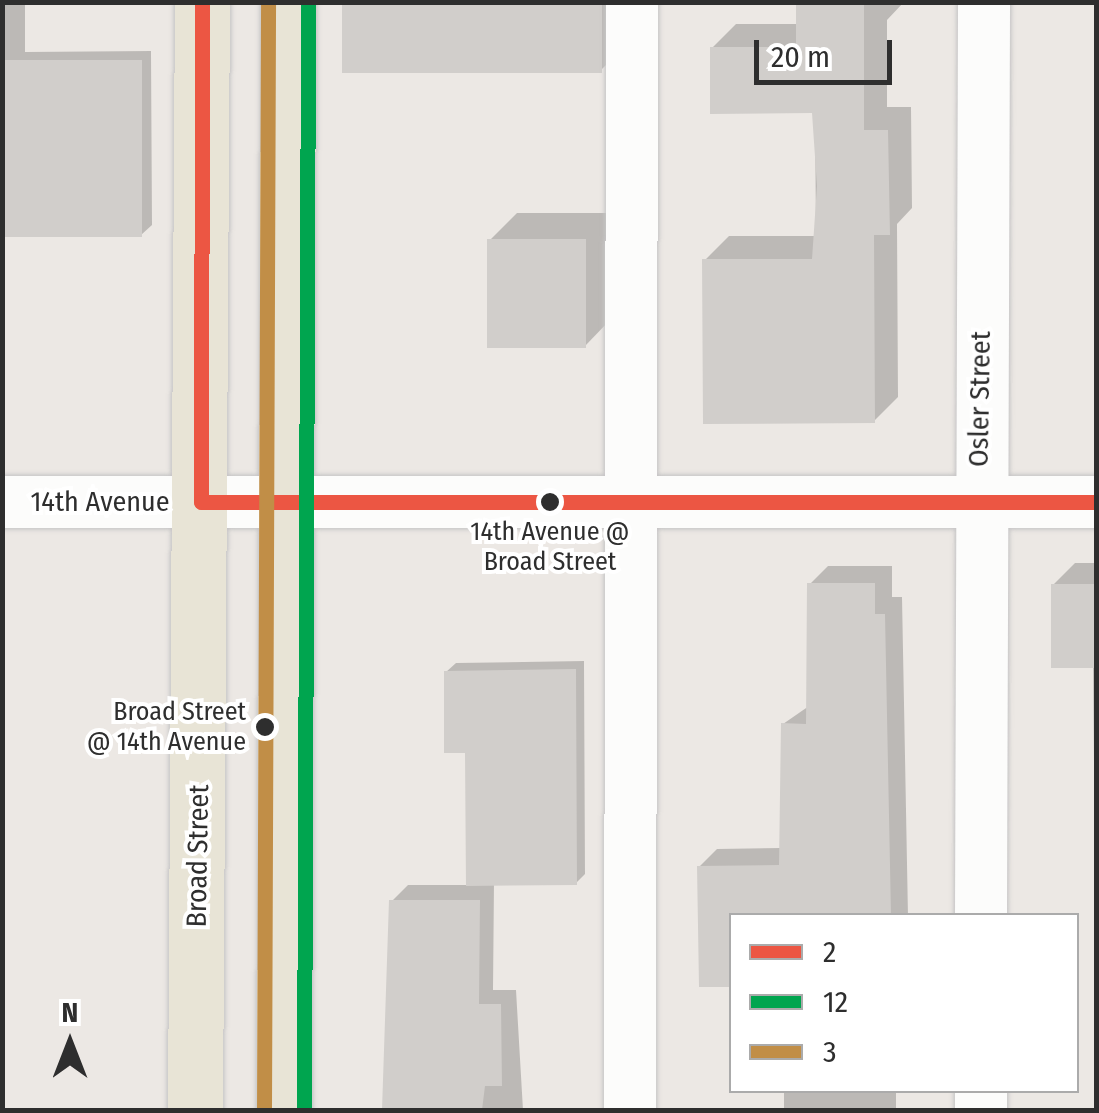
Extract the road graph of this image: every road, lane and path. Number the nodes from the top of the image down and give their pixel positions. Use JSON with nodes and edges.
{"nodes":[{"id":1,"x":202,"y":2,"type":"edge"},
{"id":2,"x":288,"y":2,"type":"edge"},
{"id":3,"x":632,"y":2,"type":"edge"},
{"id":4,"x":984,"y":2,"type":"edge"},
{"id":5,"x":980,"y":501,"type":"junction"},
{"id":6,"x":2,"y":502,"type":"edge"},
{"id":7,"x":201,"y":502,"type":"junction"},
{"id":8,"x":284,"y":502,"type":"junction"},
{"id":9,"x":627,"y":502,"type":"junction"},
{"id":10,"x":1096,"y":502,"type":"edge"},
{"id":11,"x":980,"y":913,"type":"edge"},
{"id":12,"x":195,"y":1110,"type":"edge"},
{"id":13,"x":284,"y":1110,"type":"edge"},
{"id":14,"x":630,"y":1110,"type":"edge"}],
"edges":[{"from":1,"to":7,"type":"main road","name":"Broad Street"},
{"from":2,"to":8,"type":"main road"},
{"from":3,"to":9,"type":"street"},
{"from":4,"to":5,"type":"street","name":"Osler Street"},
{"from":5,"to":9,"type":"street","name":"14th Avenue"},
{"from":5,"to":10,"type":"street","name":"14th Avenue"},
{"from":5,"to":11,"type":"street","name":"Osler Street"},
{"from":6,"to":7,"type":"street","name":"14th Avenue"},
{"from":7,"to":8,"type":"street","name":"14th Avenue"},
{"from":7,"to":12,"type":"main road","name":"Broad Street"},
{"from":8,"to":9,"type":"street","name":"14th Avenue"},
{"from":8,"to":13,"type":"main road"},
{"from":9,"to":14,"type":"street"}]}
